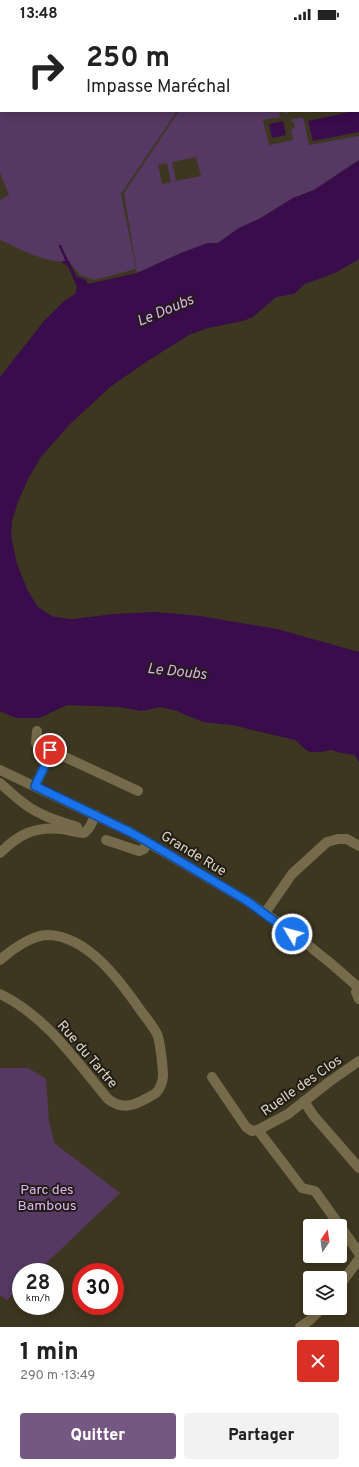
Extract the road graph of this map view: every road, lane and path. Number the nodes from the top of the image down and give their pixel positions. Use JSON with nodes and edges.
{"nodes":[{"id":1,"x":37,"y":731,"type":"dead end"},
{"id":2,"x":52,"y":751,"type":"junction"},
{"id":3,"x":0,"y":770,"type":"edge"},
{"id":4,"x":0,"y":783,"type":"edge"},
{"id":5,"x":35,"y":786,"type":"junction"},
{"id":6,"x":138,"y":791,"type":"dead end"},
{"id":7,"x":96,"y":815,"type":"junction"},
{"id":8,"x":77,"y":827,"type":"dead end"},
{"id":9,"x":106,"y":840,"type":"dead end"},
{"id":10,"x":148,"y":842,"type":"junction"},
{"id":11,"x":359,"y":846,"type":"edge"},
{"id":12,"x":0,"y":853,"type":"edge"},
{"id":13,"x":265,"y":913,"type":"junction"},
{"id":14,"x":0,"y":960,"type":"edge"},
{"id":15,"x":359,"y":986,"type":"edge"},
{"id":16,"x":0,"y":994,"type":"edge"},
{"id":17,"x":359,"y":999,"type":"edge"},
{"id":18,"x":359,"y":1061,"type":"edge"},
{"id":19,"x":212,"y":1077,"type":"dead end"},
{"id":20,"x":304,"y":1101,"type":"junction"},
{"id":21,"x":258,"y":1130,"type":"junction"},
{"id":22,"x":359,"y":1168,"type":"edge"},
{"id":23,"x":335,"y":1219,"type":"edge"},
{"id":24,"x":347,"y":1236,"type":"edge"},
{"id":25,"x":359,"y":1253,"type":"edge"},
{"id":26,"x":359,"y":1259,"type":"edge"},
{"id":27,"x":347,"y":1275,"type":"edge"},
{"id":28,"x":315,"y":1315,"type":"edge"},
{"id":29,"x":300,"y":1327,"type":"edge"}],
"edges":[{"from":1,"to":2,"type":"street"},
{"from":2,"to":5,"type":"street"},
{"from":2,"to":6,"type":"street"},
{"from":3,"to":5,"type":"street","name":"Grande Rue"},
{"from":4,"to":8,"type":"street"},
{"from":5,"to":7,"type":"street","name":"Grande Rue"},
{"from":7,"to":10,"type":"street","name":"Grande Rue"},
{"from":7,"to":12,"type":"street"},
{"from":9,"to":10,"type":"street"},
{"from":10,"to":13,"type":"street","name":"Grande Rue"},
{"from":11,"to":13,"type":"street"},
{"from":13,"to":15,"type":"street","name":"Grande Rue"},
{"from":14,"to":16,"type":"street","name":"Rue du Tartre"},
{"from":15,"to":17,"type":"street"},
{"from":18,"to":20,"type":"street","name":"Ruelle des Clos"},
{"from":19,"to":21,"type":"street"},
{"from":20,"to":21,"type":"street","name":"Ruelle des Clos"},
{"from":20,"to":22,"type":"street"},
{"from":21,"to":23,"type":"street"},
{"from":24,"to":25,"type":"street"},
{"from":26,"to":27,"type":"street"},
{"from":28,"to":29,"type":"street"}]}
